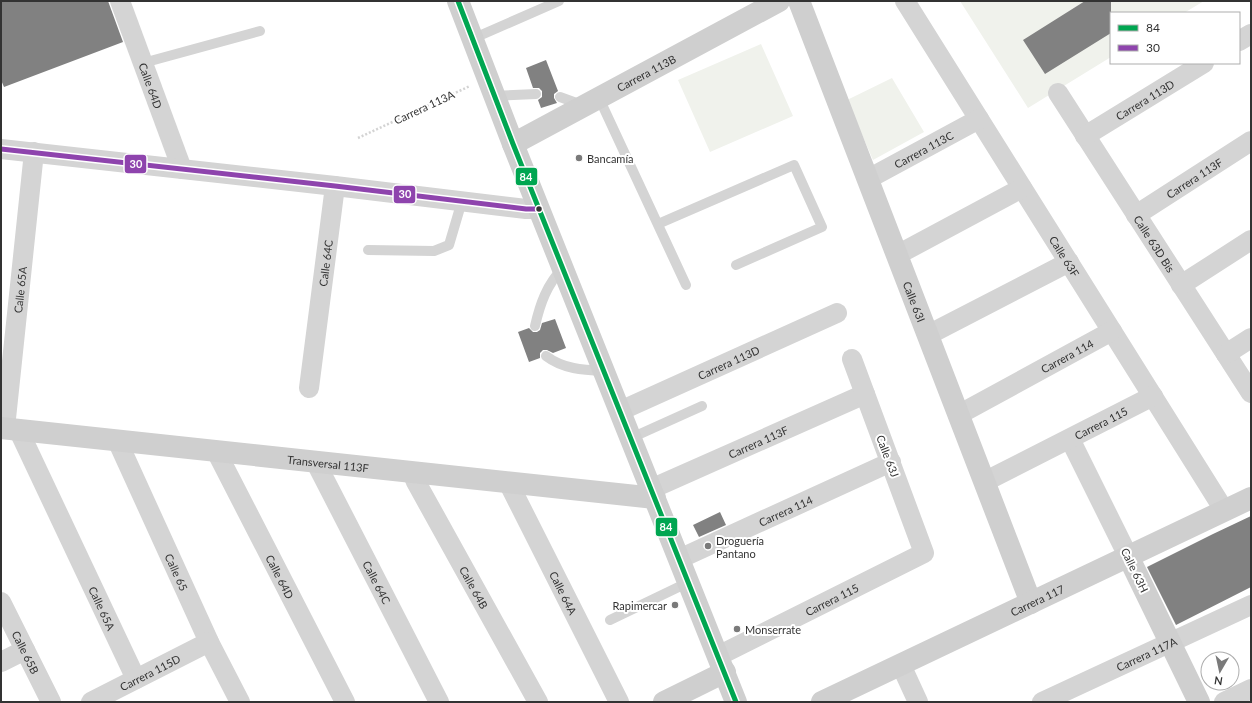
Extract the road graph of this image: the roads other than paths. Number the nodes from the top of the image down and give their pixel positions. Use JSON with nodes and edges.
{"nodes":[{"id":1,"x":120,"y":1,"type":"edge"},
{"id":2,"x":458,"y":1,"type":"edge"},
{"id":3,"x":559,"y":1,"type":"edge"},
{"id":4,"x":779,"y":1,"type":"edge"},
{"id":5,"x":799,"y":1,"type":"edge"},
{"id":6,"x":905,"y":1,"type":"edge"},
{"id":7,"x":757,"y":6,"type":"edge"},
{"id":8,"x":260,"y":31,"type":"dead end"},
{"id":9,"x":1251,"y":34,"type":"edge"},
{"id":10,"x":472,"y":39,"type":"junction"},
{"id":11,"x":1240,"y":40,"type":"edge"},
{"id":12,"x":143,"y":63,"type":"junction"},
{"id":13,"x":1202,"y":64,"type":"edge"},
{"id":14,"x":1058,"y":93,"type":"dead end"},
{"id":15,"x":536,"y":94,"type":"dead end"},
{"id":16,"x":494,"y":96,"type":"junction"},
{"id":17,"x":560,"y":98,"type":"dead end"},
{"id":18,"x":591,"y":102,"type":"junction"},
{"id":19,"x":979,"y":119,"type":"junction"},
{"id":20,"x":1085,"y":136,"type":"junction"},
{"id":21,"x":1251,"y":141,"type":"edge"},
{"id":22,"x":513,"y":144,"type":"junction"},
{"id":23,"x":1,"y":149,"type":"edge"},
{"id":24,"x":34,"y":152,"type":"junction"},
{"id":25,"x":182,"y":170,"type":"junction"},
{"id":26,"x":868,"y":179,"type":"junction"},
{"id":27,"x":335,"y":186,"type":"junction"},
{"id":28,"x":1022,"y":188,"type":"junction"},
{"id":29,"x":462,"y":201,"type":"junction"},
{"id":30,"x":539,"y":209,"type":"junction"},
{"id":31,"x":1136,"y":215,"type":"junction"},
{"id":32,"x":658,"y":224,"type":"junction"},
{"id":33,"x":1251,"y":240,"type":"edge"},
{"id":34,"x":368,"y":250,"type":"dead end"},
{"id":35,"x":897,"y":255,"type":"junction"},
{"id":36,"x":1069,"y":262,"type":"junction"},
{"id":37,"x":736,"y":265,"type":"dead end"},
{"id":38,"x":563,"y":268,"type":"junction"},
{"id":39,"x":686,"y":284,"type":"dead end"},
{"id":40,"x":1181,"y":285,"type":"junction"},
{"id":41,"x":837,"y":313,"type":"dead end"},
{"id":42,"x":535,"y":326,"type":"dead end"},
{"id":43,"x":1112,"y":331,"type":"junction"},
{"id":44,"x":928,"y":335,"type":"junction"},
{"id":45,"x":1251,"y":338,"type":"edge"},
{"id":46,"x":1226,"y":354,"type":"junction"},
{"id":47,"x":546,"y":356,"type":"dead end"},
{"id":48,"x":852,"y":359,"type":"dead end"},
{"id":49,"x":604,"y":371,"type":"junction"},
{"id":50,"x":309,"y":388,"type":"dead end"},
{"id":51,"x":865,"y":394,"type":"junction"},
{"id":52,"x":1251,"y":394,"type":"edge"},
{"id":53,"x":1153,"y":396,"type":"junction"},
{"id":54,"x":702,"y":406,"type":"dead end"},
{"id":55,"x":620,"y":411,"type":"junction"},
{"id":56,"x":958,"y":415,"type":"junction"},
{"id":57,"x":8,"y":428,"type":"edge"},
{"id":58,"x":631,"y":438,"type":"junction"},
{"id":59,"x":1070,"y":439,"type":"junction"},
{"id":60,"x":117,"y":440,"type":"junction"},
{"id":61,"x":216,"y":451,"type":"junction"},
{"id":62,"x":315,"y":461,"type":"junction"},
{"id":63,"x":891,"y":462,"type":"junction"},
{"id":64,"x":412,"y":472,"type":"junction"},
{"id":65,"x":508,"y":482,"type":"junction"},
{"id":66,"x":984,"y":482,"type":"junction"},
{"id":67,"x":653,"y":493,"type":"junction"},
{"id":68,"x":1251,"y":498,"type":"edge"},
{"id":69,"x":1224,"y":510,"type":"junction"},
{"id":70,"x":924,"y":553,"type":"joint"},
{"id":71,"x":1128,"y":556,"type":"junction"},
{"id":72,"x":679,"y":559,"type":"junction"},
{"id":73,"x":689,"y":582,"type":"junction"},
{"id":74,"x":1,"y":602,"type":"edge"},
{"id":75,"x":1031,"y":603,"type":"junction"},
{"id":76,"x":1251,"y":605,"type":"edge"},
{"id":77,"x":610,"y":620,"type":"dead end"},
{"id":78,"x":209,"y":642,"type":"junction"},
{"id":79,"x":1170,"y":643,"type":"junction"},
{"id":80,"x":25,"y":650,"type":"junction"},
{"id":81,"x":1,"y":662,"type":"edge"},
{"id":82,"x":721,"y":664,"type":"junction"},
{"id":83,"x":901,"y":664,"type":"junction"},
{"id":84,"x":136,"y":679,"type":"junction"},
{"id":85,"x":1251,"y":689,"type":"edge"},
{"id":86,"x":50,"y":702,"type":"edge"},
{"id":87,"x":91,"y":702,"type":"edge"},
{"id":88,"x":240,"y":702,"type":"edge"},
{"id":89,"x":345,"y":702,"type":"edge"},
{"id":90,"x":439,"y":702,"type":"edge"},
{"id":91,"x":538,"y":702,"type":"edge"},
{"id":92,"x":619,"y":702,"type":"edge"},
{"id":93,"x":664,"y":702,"type":"edge"},
{"id":94,"x":736,"y":702,"type":"edge"},
{"id":95,"x":822,"y":702,"type":"edge"},
{"id":96,"x":918,"y":702,"type":"edge"},
{"id":97,"x":1042,"y":702,"type":"edge"},
{"id":98,"x":1199,"y":702,"type":"edge"},
{"id":99,"x":1224,"y":702,"type":"edge"}],
"edges":[{"from":1,"to":12,"type":"street","name":"Calle 64D"},
{"from":2,"to":10,"type":"street"},
{"from":3,"to":10,"type":"lane"},
{"from":4,"to":7,"type":"street","name":"Carrera 113B"},
{"from":5,"to":26,"type":"street","name":"Calle 63I"},
{"from":6,"to":19,"type":"street","name":"Calle 63F"},
{"from":7,"to":18,"type":"street","name":"Carrera 113B"},
{"from":8,"to":12,"type":"lane"},
{"from":9,"to":11,"type":"street"},
{"from":10,"to":16,"type":"street"},
{"from":12,"to":25,"type":"street","name":"Calle 64D"},
{"from":13,"to":20,"type":"street","name":"Carrera 113D"},
{"from":14,"to":20,"type":"street","name":"Calle 63D Bis"},
{"from":15,"to":16,"type":"lane"},
{"from":16,"to":22,"type":"street"},
{"from":17,"to":18,"type":"lane"},
{"from":18,"to":22,"type":"street","name":"Carrera 113B"},
{"from":18,"to":32,"type":"lane"},
{"from":19,"to":26,"type":"street","name":"Carrera 113C"},
{"from":19,"to":28,"type":"street","name":"Calle 63F"},
{"from":20,"to":31,"type":"street","name":"Calle 63D Bis"},
{"from":21,"to":31,"type":"street","name":"Carrera 113F"},
{"from":22,"to":30,"type":"street"},
{"from":23,"to":24,"type":"street"},
{"from":24,"to":25,"type":"street"},
{"from":24,"to":57,"type":"street","name":"Calle 65A"},
{"from":25,"to":27,"type":"street"},
{"from":26,"to":35,"type":"street","name":"Calle 63I"},
{"from":27,"to":29,"type":"street"},
{"from":27,"to":50,"type":"street","name":"Calle 64C"},
{"from":28,"to":35,"type":"street"},
{"from":28,"to":36,"type":"street","name":"Calle 63F"},
{"from":29,"to":30,"type":"street"},
{"from":29,"to":34,"type":"lane"},
{"from":30,"to":38,"type":"street"},
{"from":31,"to":40,"type":"street","name":"Calle 63D Bis"},
{"from":32,"to":37,"type":"lane"},
{"from":32,"to":39,"type":"lane"},
{"from":33,"to":40,"type":"street"},
{"from":35,"to":44,"type":"street","name":"Calle 63I"},
{"from":36,"to":43,"type":"street","name":"Calle 63F"},
{"from":36,"to":44,"type":"street"},
{"from":38,"to":42,"type":"lane"},
{"from":38,"to":49,"type":"street"},
{"from":40,"to":46,"type":"street","name":"Calle 63D Bis"},
{"from":41,"to":55,"type":"street","name":"Carrera 113D"},
{"from":43,"to":53,"type":"street","name":"Calle 63F"},
{"from":43,"to":56,"type":"street","name":"Carrera 114"},
{"from":44,"to":56,"type":"street","name":"Calle 63I"},
{"from":45,"to":46,"type":"street"},
{"from":46,"to":52,"type":"street","name":"Calle 63D Bis"},
{"from":47,"to":49,"type":"lane"},
{"from":48,"to":51,"type":"street","name":"Calle 63J"},
{"from":49,"to":55,"type":"street"},
{"from":51,"to":63,"type":"street","name":"Calle 63J"},
{"from":51,"to":67,"type":"street","name":"Carrera 113F"},
{"from":53,"to":59,"type":"street","name":"Carrera 115"},
{"from":53,"to":69,"type":"street","name":"Calle 63F"},
{"from":54,"to":58,"type":"lane"},
{"from":55,"to":58,"type":"street"},
{"from":56,"to":66,"type":"street","name":"Calle 63I"},
{"from":57,"to":60,"type":"street","name":"Transversal 113F"},
{"from":57,"to":84,"type":"street","name":"Calle 65A"},
{"from":58,"to":67,"type":"street"},
{"from":59,"to":66,"type":"street","name":"Carrera 115"},
{"from":59,"to":71,"type":"street","name":"Calle 63H"},
{"from":60,"to":61,"type":"street","name":"Transversal 113F"},
{"from":60,"to":78,"type":"street","name":"Calle 65"},
{"from":61,"to":62,"type":"street","name":"Transversal 113F"},
{"from":61,"to":89,"type":"street","name":"Calle 64D"},
{"from":62,"to":64,"type":"street","name":"Transversal 113F"},
{"from":62,"to":90,"type":"street","name":"Calle 64C"},
{"from":63,"to":70,"type":"street","name":"Calle 63J"},
{"from":63,"to":72,"type":"street","name":"Carrera 114"},
{"from":64,"to":65,"type":"street","name":"Transversal 113F"},
{"from":64,"to":91,"type":"street","name":"Calle 64B"},
{"from":65,"to":67,"type":"street","name":"Transversal 113F"},
{"from":65,"to":92,"type":"street","name":"Calle 64A"},
{"from":66,"to":75,"type":"street","name":"Calle 63I"},
{"from":67,"to":72,"type":"street"},
{"from":68,"to":69,"type":"street","name":"Carrera 117"},
{"from":69,"to":71,"type":"street","name":"Carrera 117"},
{"from":70,"to":82,"type":"street","name":"Carrera 115"},
{"from":71,"to":75,"type":"street","name":"Carrera 117"},
{"from":71,"to":79,"type":"street","name":"Calle 63H"},
{"from":72,"to":73,"type":"street"},
{"from":73,"to":77,"type":"lane"},
{"from":73,"to":82,"type":"street"},
{"from":74,"to":80,"type":"street","name":"Calle 65B"},
{"from":75,"to":83,"type":"street","name":"Carrera 117"},
{"from":76,"to":79,"type":"street","name":"Carrera 117A"},
{"from":78,"to":84,"type":"street","name":"Carrera 115D"},
{"from":78,"to":88,"type":"street","name":"Calle 65"},
{"from":79,"to":97,"type":"street","name":"Carrera 117A"},
{"from":79,"to":98,"type":"street","name":"Calle 63H"},
{"from":80,"to":81,"type":"street"},
{"from":80,"to":86,"type":"street","name":"Calle 65B"},
{"from":82,"to":93,"type":"street"},
{"from":82,"to":94,"type":"street"},
{"from":83,"to":95,"type":"street","name":"Carrera 117"},
{"from":83,"to":96,"type":"street"},
{"from":84,"to":87,"type":"street","name":"Carrera 115D"},
{"from":85,"to":99,"type":"street"}]}
